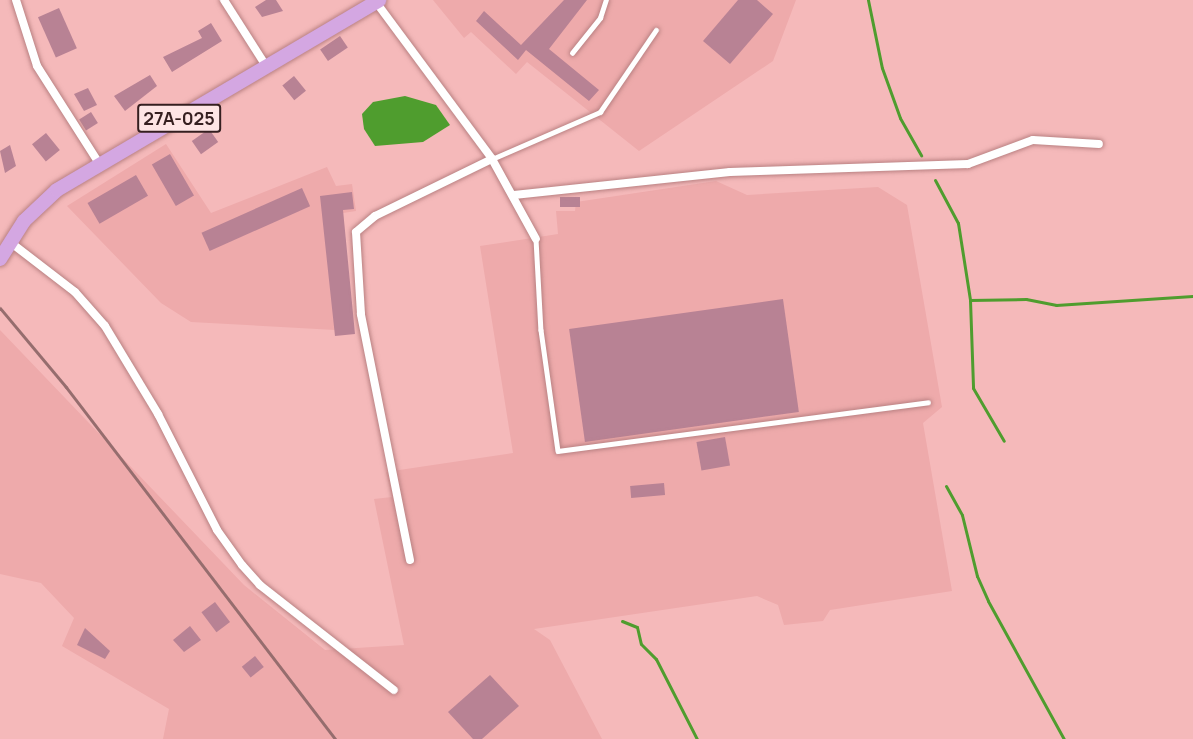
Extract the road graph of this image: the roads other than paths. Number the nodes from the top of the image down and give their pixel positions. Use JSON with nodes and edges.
{"nodes":[{"id":1,"x":16,"y":0,"type":"edge"},
{"id":2,"x":224,"y":0,"type":"edge"},
{"id":3,"x":606,"y":0,"type":"edge"},
{"id":4,"x":377,"y":1,"type":"edge"},
{"id":5,"x":656,"y":30,"type":"dead end"},
{"id":6,"x":572,"y":53,"type":"dead end"},
{"id":7,"x":266,"y":66,"type":"junction"},
{"id":8,"x":1099,"y":144,"type":"dead end"},
{"id":9,"x":492,"y":159,"type":"junction"},
{"id":10,"x":100,"y":165,"type":"junction"},
{"id":11,"x":514,"y":195,"type":"junction"},
{"id":12,"x":536,"y":239,"type":"joint"},
{"id":13,"x":10,"y":242,"type":"junction"},
{"id":14,"x":0,"y":260,"type":"edge"},
{"id":15,"x":928,"y":402,"type":"dead end"},
{"id":16,"x":410,"y":560,"type":"dead end"},
{"id":17,"x":394,"y":690,"type":"dead end"}],
"edges":[{"from":1,"to":10,"type":"street"},
{"from":2,"to":7,"type":"street"},
{"from":3,"to":6,"type":"lane"},
{"from":4,"to":7,"type":"main road","number":"27А-025"},
{"from":4,"to":9,"type":"street"},
{"from":5,"to":9,"type":"lane"},
{"from":7,"to":10,"type":"main road","number":"27А-025"},
{"from":8,"to":11,"type":"street"},
{"from":9,"to":11,"type":"street"},
{"from":9,"to":16,"type":"street"},
{"from":10,"to":13,"type":"main road","number":"27А-025"},
{"from":11,"to":12,"type":"street"},
{"from":12,"to":15,"type":"lane"},
{"from":13,"to":14,"type":"main road","number":"27А-025"},
{"from":13,"to":17,"type":"street"}]}
